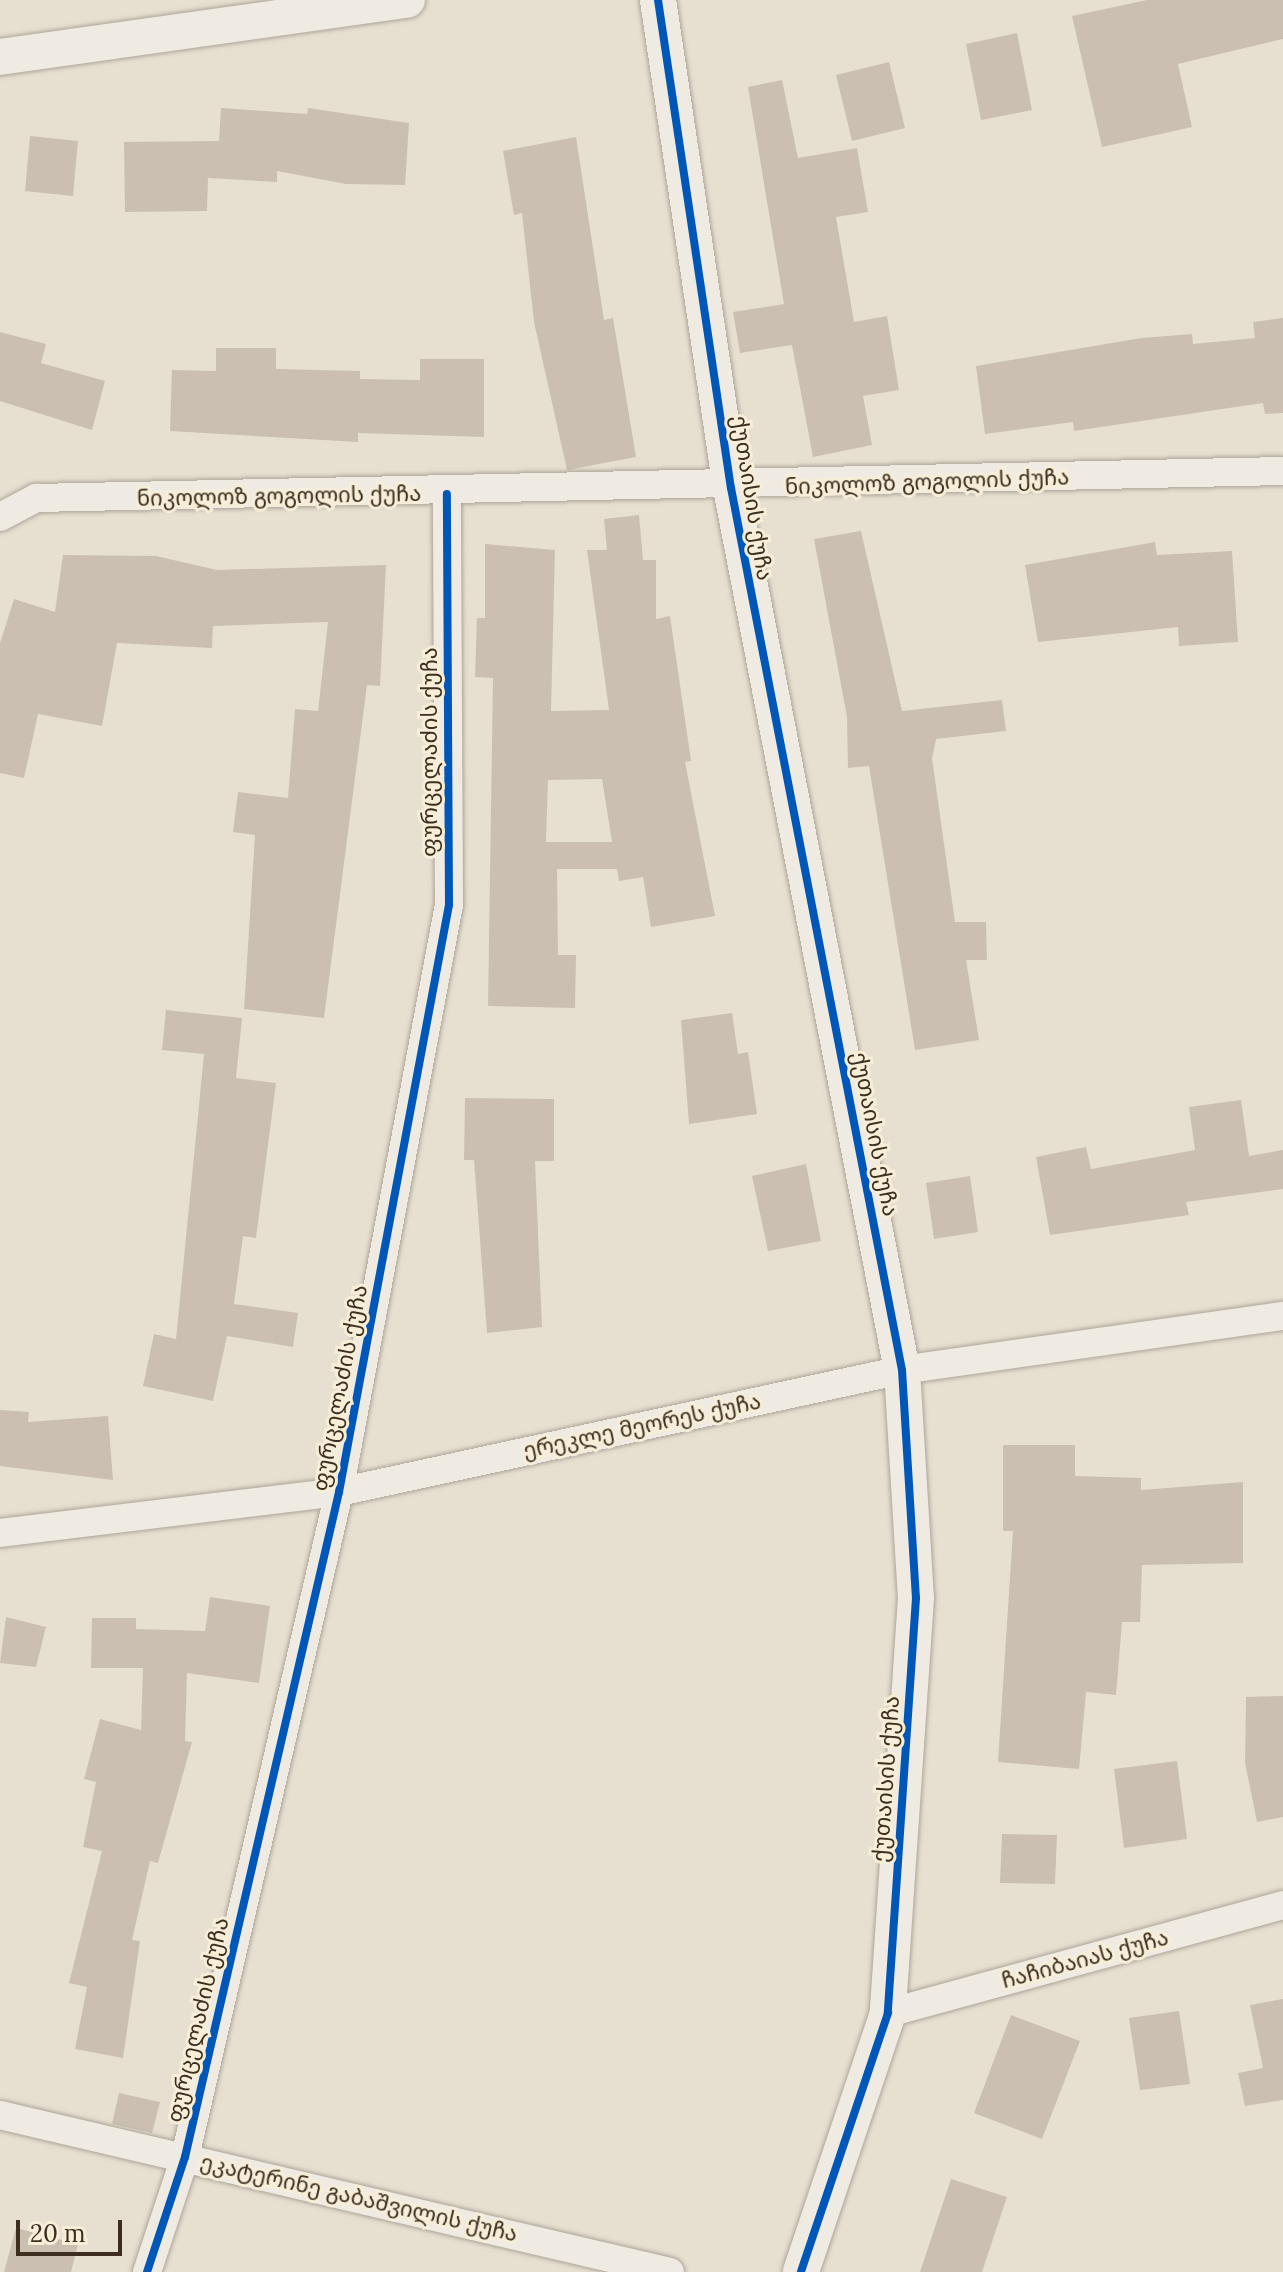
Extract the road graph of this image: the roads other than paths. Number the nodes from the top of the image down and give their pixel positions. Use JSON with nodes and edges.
{"nodes":[{"id":1,"x":407,"y":0,"type":"edge"},
{"id":2,"x":658,"y":0,"type":"edge"},
{"id":3,"x":0,"y":57,"type":"edge"},
{"id":4,"x":1283,"y":471,"type":"edge"},
{"id":5,"x":731,"y":488,"type":"junction"},
{"id":6,"x":447,"y":494,"type":"junction"},
{"id":7,"x":0,"y":517,"type":"edge"},
{"id":8,"x":1283,"y":1316,"type":"edge"},
{"id":9,"x":902,"y":1370,"type":"junction"},
{"id":10,"x":339,"y":1492,"type":"junction"},
{"id":11,"x":0,"y":1533,"type":"edge"},
{"id":12,"x":1283,"y":1905,"type":"edge"},
{"id":13,"x":888,"y":2013,"type":"junction"},
{"id":14,"x":0,"y":2115,"type":"edge"},
{"id":15,"x":185,"y":2157,"type":"junction"},
{"id":16,"x":147,"y":2272,"type":"edge"},
{"id":17,"x":670,"y":2272,"type":"edge"},
{"id":18,"x":801,"y":2272,"type":"edge"}],
"edges":[{"from":1,"to":3,"type":"street"},
{"from":2,"to":5,"type":"street","name":"ქუთაისის ქუჩა"},
{"from":4,"to":5,"type":"street","name":"ნიკოლოზ გოგოლის ქუჩა"},
{"from":5,"to":6,"type":"street","name":"ნიკოლოზ გოგოლის ქუჩა"},
{"from":5,"to":9,"type":"street","name":"ქუთაისის ქუჩა"},
{"from":6,"to":7,"type":"street","name":"ნიკოლოზ გოგოლის ქუჩა"},
{"from":6,"to":10,"type":"street","name":"ფურცელაძის ქუჩა"},
{"from":8,"to":9,"type":"street","name":"ერეკლე მეორეს ქუჩა"},
{"from":9,"to":10,"type":"street","name":"ერეკლე მეორეს ქუჩა"},
{"from":9,"to":13,"type":"street","name":"ქუთაისის ქუჩა"},
{"from":10,"to":11,"type":"street","name":"ერეკლე მეორეს ქუჩა"},
{"from":10,"to":15,"type":"street","name":"ფურცელაძის ქუჩა"},
{"from":12,"to":13,"type":"street","name":"ჩაჩიბაიას ქუჩა"},
{"from":13,"to":18,"type":"street","name":"ქუთაისის ქუჩა"},
{"from":14,"to":15,"type":"street","name":"ეკატერინე გაბაშვილის ქუჩა"},
{"from":15,"to":16,"type":"street","name":"ფურცელაძის ქუჩა"},
{"from":15,"to":17,"type":"street","name":"ეკატერინე გაბაშვილის ქუჩა"}]}
